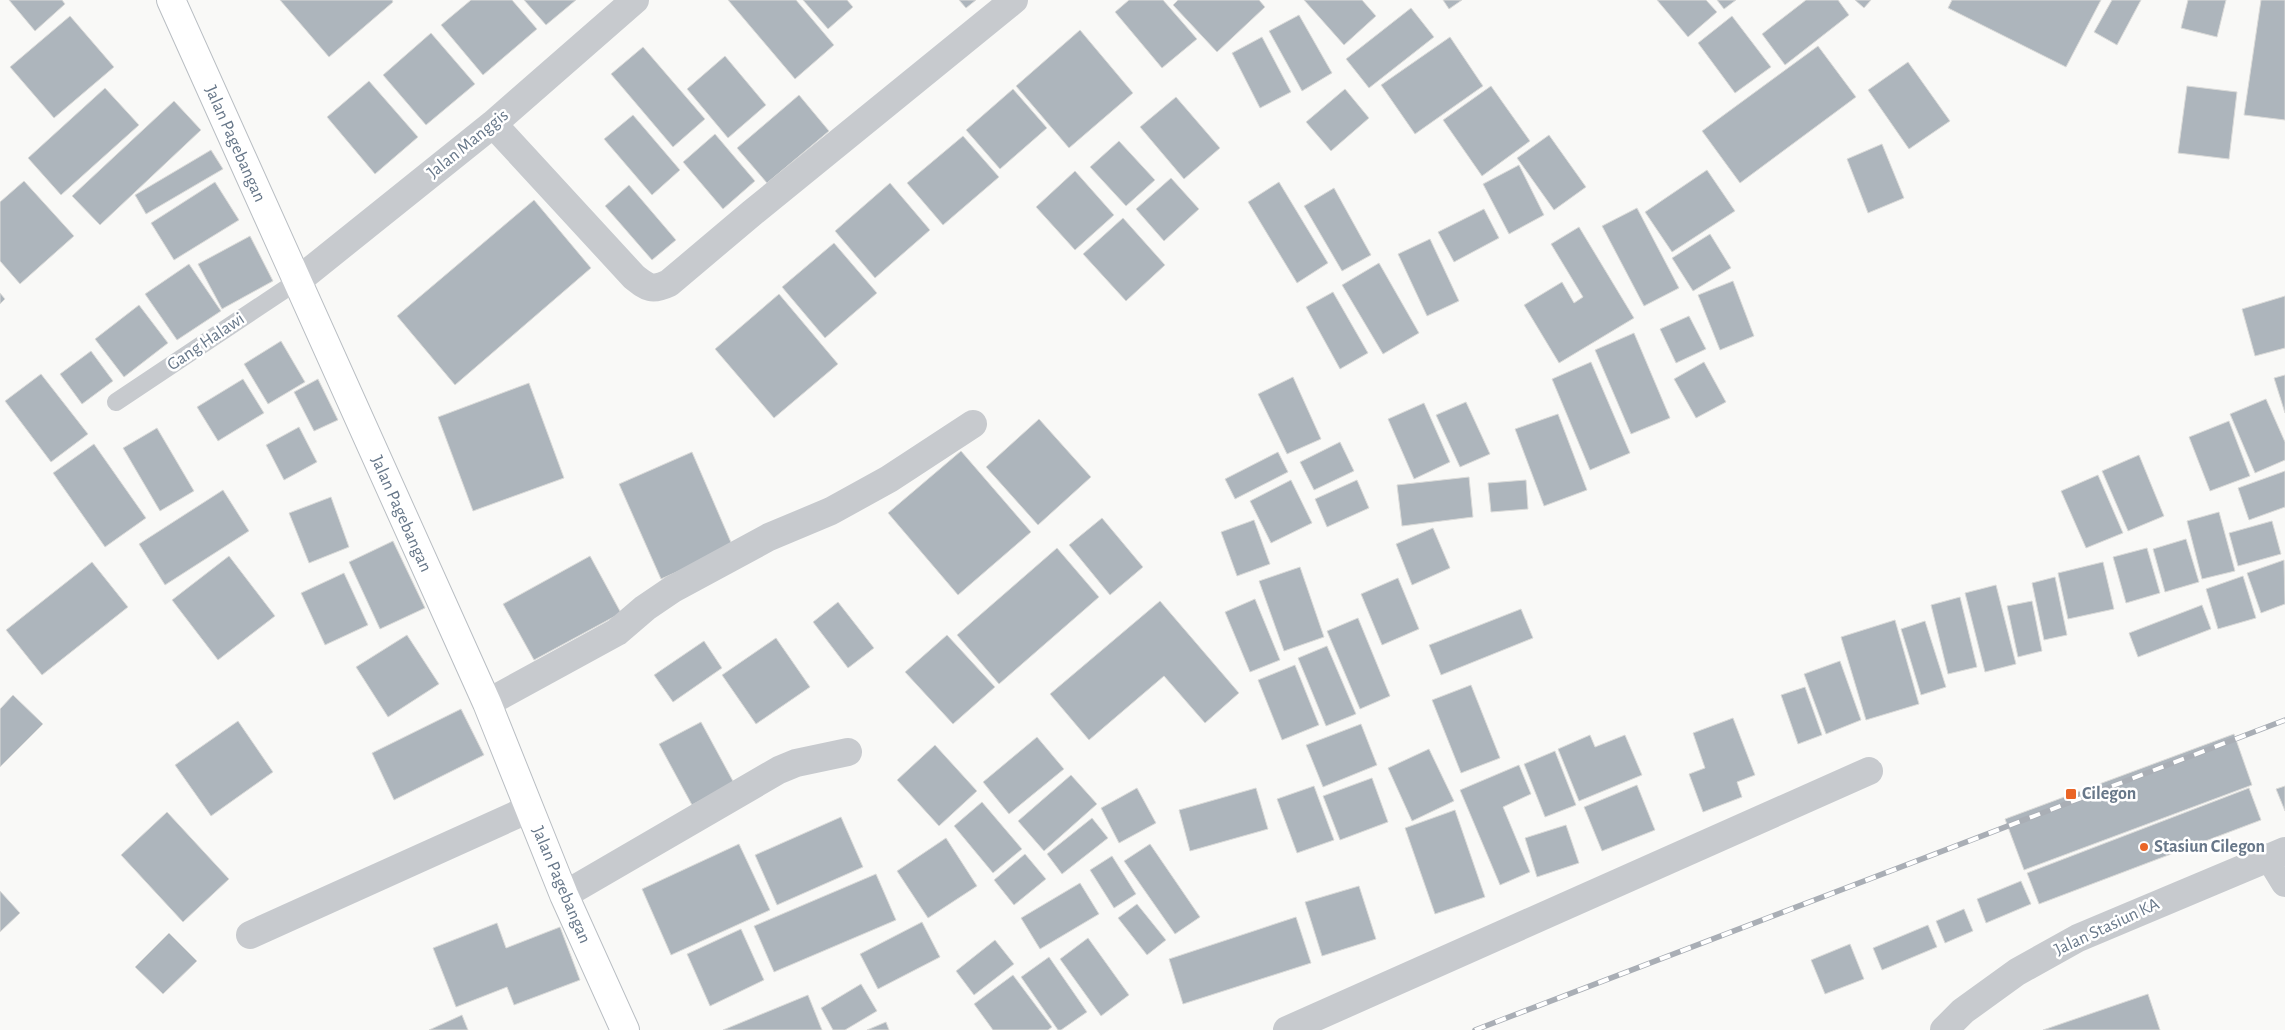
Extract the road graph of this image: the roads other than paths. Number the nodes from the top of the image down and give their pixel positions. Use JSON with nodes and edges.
{"nodes":[{"id":1,"x":171,"y":0,"type":"edge"},
{"id":2,"x":635,"y":0,"type":"edge"},
{"id":3,"x":1014,"y":0,"type":"edge"},
{"id":4,"x":493,"y":124,"type":"junction"},
{"id":5,"x":296,"y":282,"type":"junction"},
{"id":6,"x":116,"y":402,"type":"dead end"},
{"id":7,"x":973,"y":424,"type":"dead end"},
{"id":8,"x":487,"y":704,"type":"junction"},
{"id":9,"x":848,"y":752,"type":"dead end"},
{"id":10,"x":1869,"y":771,"type":"dead end"},
{"id":11,"x":529,"y":809,"type":"junction"},
{"id":12,"x":2277,"y":854,"type":"edge"},
{"id":13,"x":2285,"y":883,"type":"edge"},
{"id":14,"x":564,"y":895,"type":"junction"},
{"id":15,"x":250,"y":935,"type":"dead end"},
{"id":16,"x":625,"y":1030,"type":"edge"},
{"id":17,"x":1287,"y":1030,"type":"edge"},
{"id":18,"x":1944,"y":1030,"type":"edge"}],
"edges":[{"from":1,"to":5,"type":"street","name":"Jalan Pagebangan"},
{"from":2,"to":4,"type":"street","name":"Jalan Manggis"},
{"from":3,"to":4,"type":"street"},
{"from":4,"to":5,"type":"street","name":"Jalan Manggis"},
{"from":5,"to":6,"type":"lane","name":"Gang Halawi"},
{"from":5,"to":8,"type":"street","name":"Jalan Pagebangan"},
{"from":7,"to":8,"type":"street"},
{"from":8,"to":11,"type":"street","name":"Jalan Pagebangan"},
{"from":9,"to":14,"type":"street"},
{"from":10,"to":17,"type":"street"},
{"from":11,"to":14,"type":"street","name":"Jalan Pagebangan"},
{"from":11,"to":15,"type":"street"},
{"from":12,"to":13,"type":"street"},
{"from":12,"to":18,"type":"street","name":"Jalan Stasiun KA"},
{"from":14,"to":16,"type":"street","name":"Jalan Pagebangan"}]}
